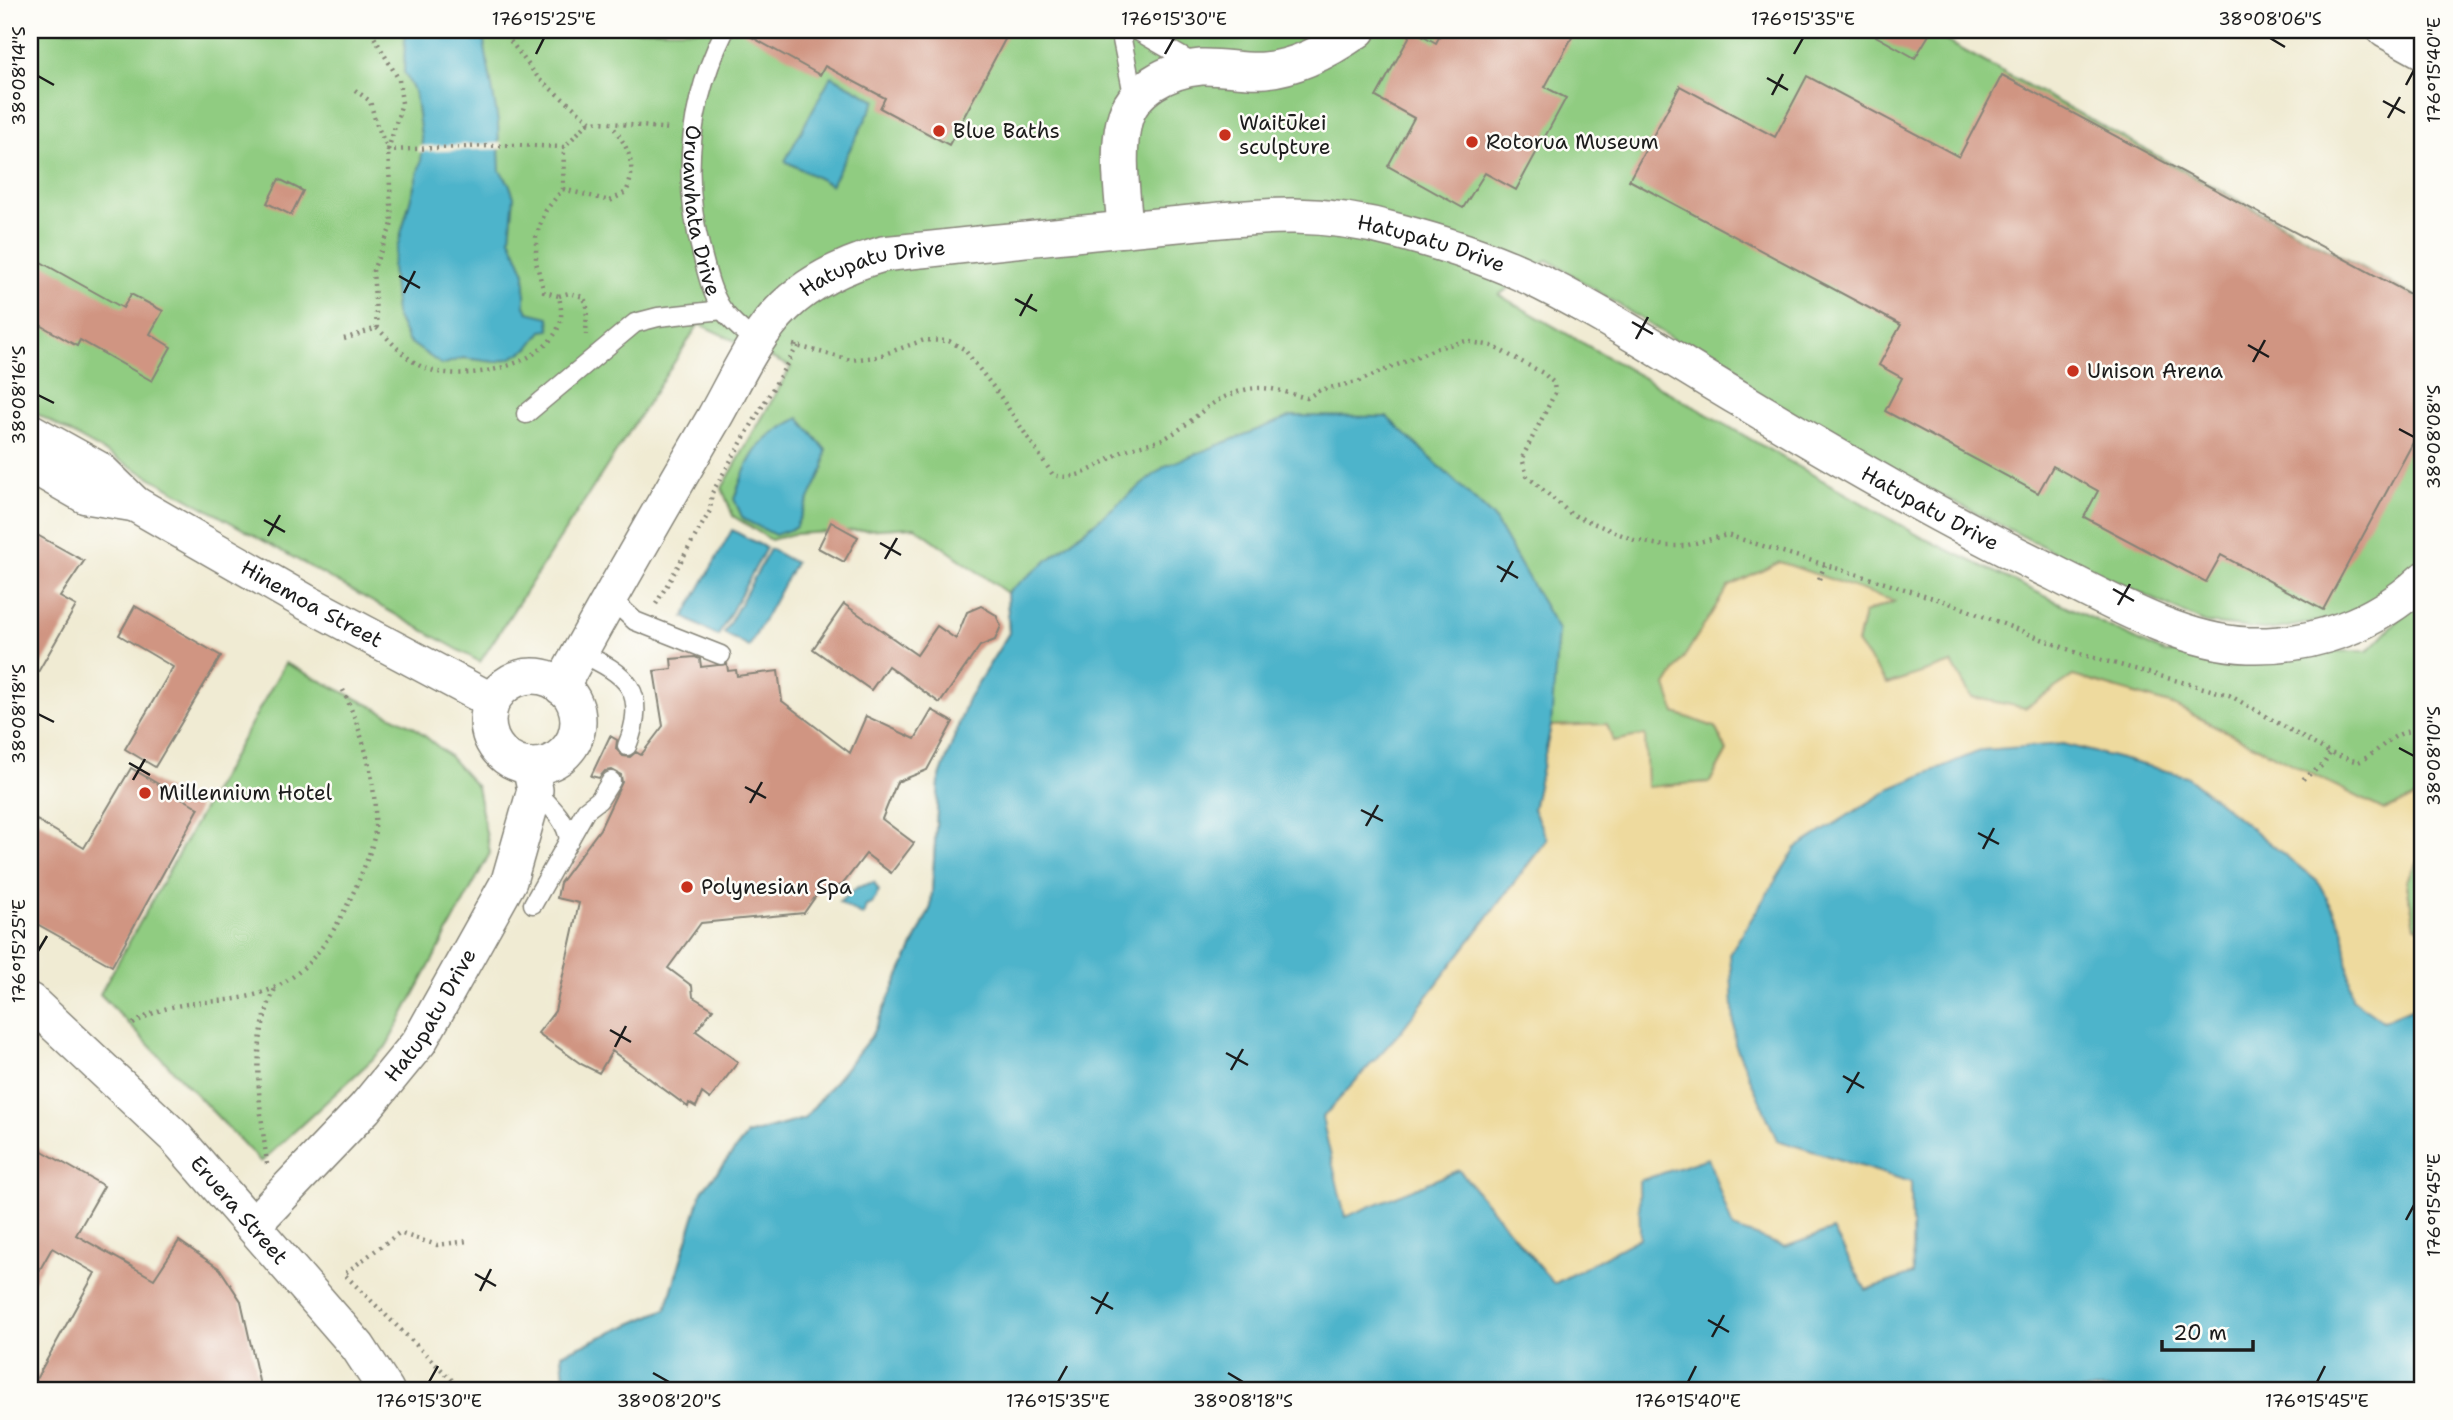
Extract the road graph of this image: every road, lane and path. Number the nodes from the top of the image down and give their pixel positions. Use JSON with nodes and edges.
{"nodes":[{"id":1,"x":370,"y":30,"type":"edge"},
{"id":2,"x":502,"y":30,"type":"edge"},
{"id":3,"x":725,"y":30,"type":"edge"},
{"id":4,"x":1120,"y":30,"type":"edge"},
{"id":5,"x":1136,"y":30,"type":"edge"},
{"id":6,"x":1357,"y":30,"type":"edge"},
{"id":7,"x":2385,"y":30,"type":"edge"},
{"id":8,"x":2423,"y":51,"type":"edge"},
{"id":9,"x":1201,"y":67,"type":"junction"},
{"id":10,"x":355,"y":90,"type":"dead end"},
{"id":11,"x":1134,"y":99,"type":"junction"},
{"id":12,"x":590,"y":121,"type":"junction"},
{"id":13,"x":611,"y":125,"type":"junction"},
{"id":14,"x":691,"y":131,"type":"junction"},
{"id":15,"x":564,"y":147,"type":"junction"},
{"id":16,"x":388,"y":150,"type":"junction"},
{"id":17,"x":563,"y":189,"type":"junction"},
{"id":18,"x":1125,"y":229,"type":"junction"},
{"id":19,"x":559,"y":296,"type":"junction"},
{"id":20,"x":723,"y":310,"type":"junction"},
{"id":21,"x":377,"y":328,"type":"junction"},
{"id":22,"x":344,"y":340,"type":"dead end"},
{"id":23,"x":757,"y":342,"type":"junction"},
{"id":24,"x":797,"y":345,"type":"junction"},
{"id":25,"x":594,"y":355,"type":"junction"},
{"id":26,"x":526,"y":414,"type":"dead end"},
{"id":27,"x":30,"y":431,"type":"edge"},
{"id":28,"x":30,"y":464,"type":"edge"},
{"id":29,"x":135,"y":504,"type":"junction"},
{"id":30,"x":1825,"y":565,"type":"junction"},
{"id":31,"x":1819,"y":579,"type":"dead end"},
{"id":32,"x":2423,"y":580,"type":"edge"},
{"id":33,"x":609,"y":597,"type":"junction"},
{"id":34,"x":654,"y":608,"type":"dead end"},
{"id":35,"x":580,"y":653,"type":"junction"},
{"id":36,"x":721,"y":655,"type":"dead end"},
{"id":37,"x":561,"y":687,"type":"junction"},
{"id":38,"x":343,"y":690,"type":"dead end"},
{"id":39,"x":492,"y":701,"type":"junction"},
{"id":40,"x":2423,"y":732,"type":"edge"},
{"id":41,"x":627,"y":746,"type":"dead end"},
{"id":42,"x":2330,"y":753,"type":"junction"},
{"id":43,"x":533,"y":778,"type":"junction"},
{"id":44,"x":2303,"y":779,"type":"dead end"},
{"id":45,"x":611,"y":781,"type":"dead end"},
{"id":46,"x":586,"y":810,"type":"junction"},
{"id":47,"x":569,"y":841,"type":"junction"},
{"id":48,"x":533,"y":904,"type":"dead end"},
{"id":49,"x":277,"y":987,"type":"junction"},
{"id":50,"x":30,"y":1001,"type":"edge"},
{"id":51,"x":133,"y":1024,"type":"dead end"},
{"id":52,"x":30,"y":1032,"type":"edge"},
{"id":53,"x":75,"y":1045,"type":"junction"},
{"id":54,"x":268,"y":1173,"type":"dead end"},
{"id":55,"x":253,"y":1225,"type":"junction"},
{"id":56,"x":468,"y":1241,"type":"dead end"},
{"id":57,"x":386,"y":1390,"type":"edge"},
{"id":58,"x":462,"y":1390,"type":"edge"}],
"edges":[{"from":1,"to":16,"type":"path"},
{"from":2,"to":12,"type":"path"},
{"from":3,"to":14,"type":"lane","name":"Oruawhata Drive"},
{"from":4,"to":11,"type":"lane"},
{"from":5,"to":9,"type":"lane"},
{"from":6,"to":9,"type":"street"},
{"from":7,"to":8,"type":"street"},
{"from":9,"to":11,"type":"street"},
{"from":10,"to":16,"type":"path"},
{"from":11,"to":18,"type":"street"},
{"from":12,"to":13,"type":"path"},
{"from":12,"to":15,"type":"path"},
{"from":13,"to":14,"type":"path"},
{"from":13,"to":17,"type":"path"},
{"from":14,"to":20,"type":"lane","name":"Oruawhata Drive"},
{"from":15,"to":16,"type":"path"},
{"from":15,"to":17,"type":"path"},
{"from":16,"to":21,"type":"path"},
{"from":17,"to":19,"type":"path"},
{"from":18,"to":23,"type":"street","name":"Hatupatu Drive"},
{"from":18,"to":32,"type":"street","name":"Hatupatu Drive"},
{"from":19,"to":21,"type":"path"},
{"from":19,"to":25,"type":"path"},
{"from":20,"to":23,"type":"lane"},
{"from":20,"to":25,"type":"lane"},
{"from":21,"to":22,"type":"path"},
{"from":23,"to":24,"type":"path"},
{"from":23,"to":33,"type":"street","name":"Hatupatu Drive"},
{"from":24,"to":30,"type":"path"},
{"from":24,"to":34,"type":"path"},
{"from":25,"to":26,"type":"lane"},
{"from":27,"to":29,"type":"street","name":"Hinemoa Street"},
{"from":28,"to":29,"type":"street","name":"Hinemoa Street"},
{"from":29,"to":39,"type":"street","name":"Hinemoa Street"},
{"from":30,"to":31,"type":"path"},
{"from":30,"to":42,"type":"path"},
{"from":33,"to":35,"type":"street","name":"Hatupatu Drive"},
{"from":33,"to":36,"type":"lane"},
{"from":35,"to":37,"type":"street","name":"Hatupatu Drive"},
{"from":35,"to":41,"type":"lane"},
{"from":37,"to":39,"type":"street"},
{"from":37,"to":43,"type":"street"},
{"from":38,"to":49,"type":"path"},
{"from":39,"to":43,"type":"street"},
{"from":40,"to":42,"type":"path"},
{"from":42,"to":44,"type":"path"},
{"from":43,"to":46,"type":"lane"},
{"from":43,"to":47,"type":"lane"},
{"from":43,"to":55,"type":"street","name":"Hatupatu Drive"},
{"from":45,"to":46,"type":"lane"},
{"from":46,"to":47,"type":"lane"},
{"from":47,"to":48,"type":"lane"},
{"from":49,"to":51,"type":"path"},
{"from":49,"to":54,"type":"path"},
{"from":50,"to":53,"type":"street","name":"Eruera Street"},
{"from":52,"to":53,"type":"street","name":"Eruera Street"},
{"from":53,"to":55,"type":"street","name":"Eruera Street"},
{"from":55,"to":57,"type":"street","name":"Eruera Street"},
{"from":56,"to":58,"type":"path"}]}
